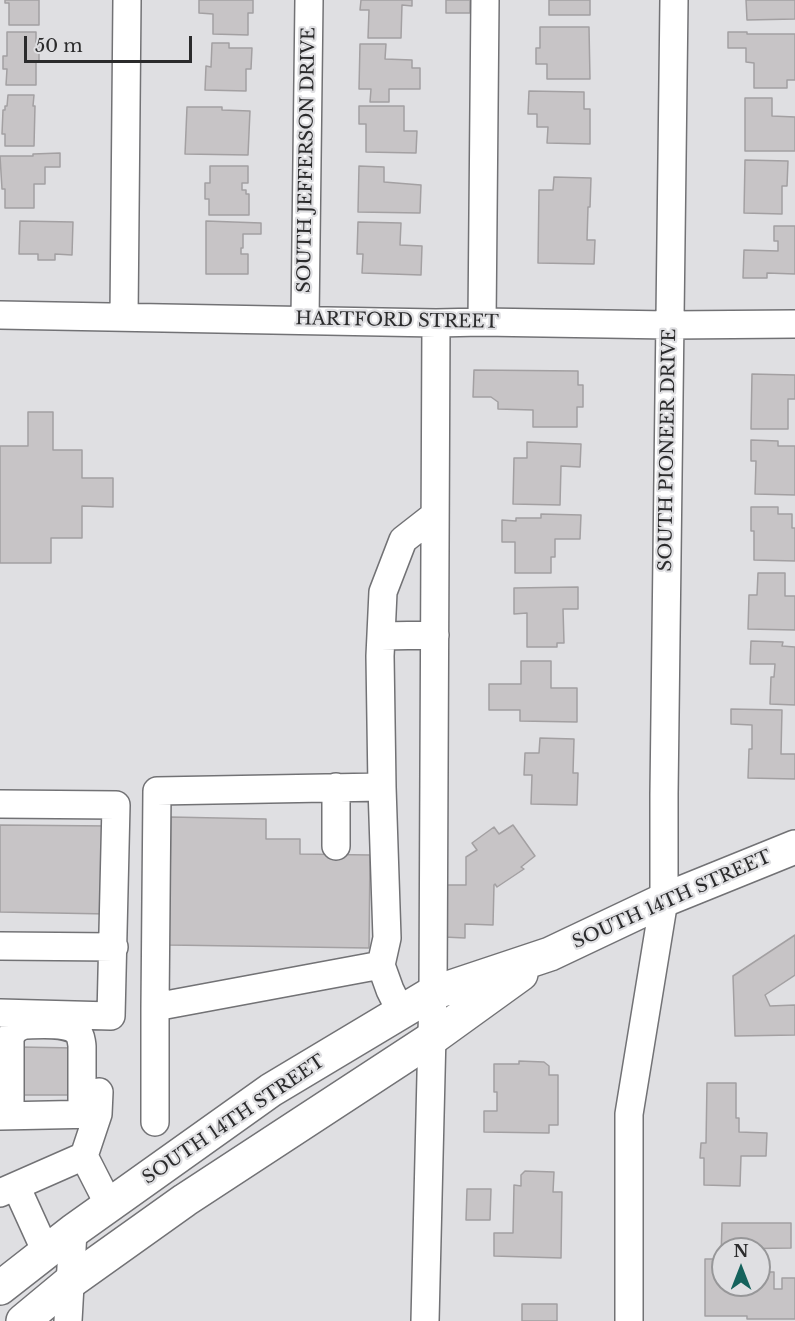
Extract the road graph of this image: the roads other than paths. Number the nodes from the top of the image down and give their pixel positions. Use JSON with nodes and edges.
{"nodes":[{"id":1,"x":127,"y":0,"type":"edge"},
{"id":2,"x":309,"y":0,"type":"edge"},
{"id":3,"x":485,"y":0,"type":"edge"},
{"id":4,"x":674,"y":0,"type":"edge"},
{"id":5,"x":0,"y":315,"type":"edge"},
{"id":6,"x":124,"y":317,"type":"junction"},
{"id":7,"x":305,"y":320,"type":"junction"},
{"id":8,"x":482,"y":322,"type":"junction"},
{"id":9,"x":436,"y":323,"type":"junction"},
{"id":10,"x":795,"y":324,"type":"edge"},
{"id":11,"x":669,"y":325,"type":"junction"},
{"id":12,"x":435,"y":515,"type":"junction"},
{"id":13,"x":435,"y":635,"type":"junction"},
{"id":14,"x":381,"y":636,"type":"junction"},
{"id":15,"x":382,"y":786,"type":"junction"},
{"id":16,"x":336,"y":787,"type":"junction"},
{"id":17,"x":0,"y":804,"type":"edge"},
{"id":18,"x":336,"y":846,"type":"dead end"},
{"id":19,"x":795,"y":847,"type":"edge"},
{"id":20,"x":664,"y":900,"type":"junction"},
{"id":21,"x":0,"y":946,"type":"edge"},
{"id":22,"x":114,"y":947,"type":"junction"},
{"id":23,"x":550,"y":954,"type":"junction"},
{"id":24,"x":381,"y":966,"type":"junction"},
{"id":25,"x":433,"y":993,"type":"junction"},
{"id":26,"x":155,"y":1007,"type":"junction"},
{"id":27,"x":401,"y":1012,"type":"junction"},
{"id":28,"x":0,"y":1013,"type":"edge"},
{"id":29,"x":99,"y":1015,"type":"junction"},
{"id":30,"x":431,"y":1039,"type":"junction"},
{"id":31,"x":90,"y":1114,"type":"junction"},
{"id":32,"x":5,"y":1116,"type":"edge"},
{"id":33,"x":155,"y":1122,"type":"dead end"},
{"id":34,"x":84,"y":1156,"type":"junction"},
{"id":35,"x":8,"y":1190,"type":"edge"},
{"id":36,"x":109,"y":1206,"type":"junction"},
{"id":37,"x":73,"y":1231,"type":"junction"},
{"id":38,"x":46,"y":1252,"type":"junction"},
{"id":39,"x":70,"y":1282,"type":"junction"},
{"id":40,"x":0,"y":1288,"type":"edge"},
{"id":41,"x":23,"y":1321,"type":"edge"},
{"id":42,"x":68,"y":1321,"type":"edge"},
{"id":43,"x":425,"y":1321,"type":"edge"},
{"id":44,"x":629,"y":1321,"type":"edge"}],
"edges":[{"from":1,"to":6,"type":"street"},
{"from":2,"to":7,"type":"street","name":"SOUTH JEFFERSON DRIVE"},
{"from":3,"to":8,"type":"street"},
{"from":4,"to":11,"type":"street","name":"SOUTH PIONEER DRIVE"},
{"from":5,"to":6,"type":"street","name":"HARTFORD STREET"},
{"from":6,"to":7,"type":"street","name":"HARTFORD STREET"},
{"from":7,"to":9,"type":"street","name":"HARTFORD STREET"},
{"from":8,"to":9,"type":"street","name":"HARTFORD STREET"},
{"from":8,"to":11,"type":"street","name":"HARTFORD STREET"},
{"from":9,"to":12,"type":"street"},
{"from":10,"to":11,"type":"street","name":"HARTFORD STREET"},
{"from":11,"to":20,"type":"street","name":"SOUTH PIONEER DRIVE"},
{"from":12,"to":13,"type":"street"},
{"from":12,"to":14,"type":"street"},
{"from":13,"to":14,"type":"street"},
{"from":13,"to":25,"type":"street"},
{"from":14,"to":15,"type":"street"},
{"from":15,"to":16,"type":"street"},
{"from":15,"to":24,"type":"street"},
{"from":16,"to":18,"type":"street"},
{"from":16,"to":26,"type":"street"},
{"from":17,"to":22,"type":"street"},
{"from":19,"to":20,"type":"main road","name":"SOUTH 14TH STREET"},
{"from":20,"to":23,"type":"main road","name":"SOUTH 14TH STREET"},
{"from":20,"to":44,"type":"street","name":"SOUTH PIONEER DRIVE"},
{"from":21,"to":22,"type":"street"},
{"from":22,"to":29,"type":"street"},
{"from":23,"to":25,"type":"main road","name":"SOUTH 14TH STREET"},
{"from":23,"to":30,"type":"main road","name":"SOUTH 14TH STREET"},
{"from":24,"to":26,"type":"street"},
{"from":24,"to":27,"type":"street"},
{"from":25,"to":27,"type":"main road","name":"SOUTH 14TH STREET"},
{"from":25,"to":30,"type":"street"},
{"from":26,"to":33,"type":"street"},
{"from":27,"to":36,"type":"main road","name":"SOUTH 14TH STREET"},
{"from":28,"to":29,"type":"street"},
{"from":29,"to":31,"type":"street"},
{"from":30,"to":39,"type":"main road","name":"SOUTH 14TH STREET"},
{"from":30,"to":43,"type":"street"},
{"from":31,"to":32,"type":"street"},
{"from":31,"to":32,"type":"street"},
{"from":31,"to":34,"type":"street"},
{"from":34,"to":35,"type":"street"},
{"from":34,"to":36,"type":"street"},
{"from":35,"to":38,"type":"street"},
{"from":36,"to":37,"type":"main road","name":"SOUTH 14TH STREET"},
{"from":37,"to":38,"type":"main road","name":"SOUTH 14TH STREET"},
{"from":37,"to":39,"type":"street"},
{"from":38,"to":40,"type":"main road","name":"SOUTH 14TH STREET"},
{"from":39,"to":41,"type":"main road","name":"SOUTH 14TH STREET"},
{"from":39,"to":42,"type":"street"}]}
